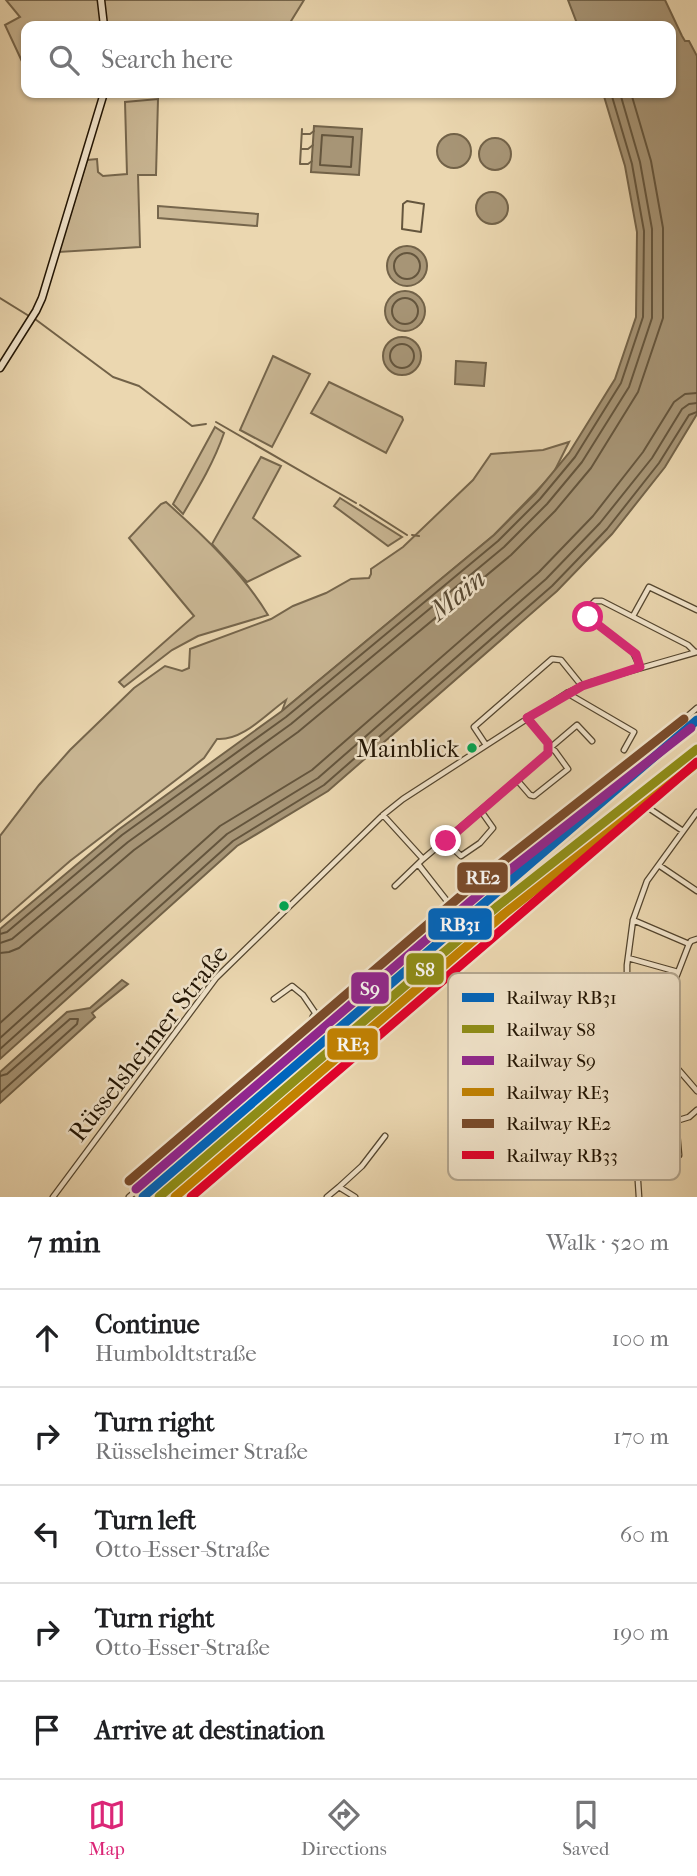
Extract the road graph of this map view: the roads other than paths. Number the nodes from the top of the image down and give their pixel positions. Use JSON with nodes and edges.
{"nodes":[{"id":1,"x":101,"y":0,"type":"edge"},
{"id":2,"x":103,"y":21,"type":"edge"},
{"id":3,"x":102,"y":98,"type":"edge"},
{"id":4,"x":0,"y":368,"type":"edge"},
{"id":5,"x":697,"y":610,"type":"edge"},
{"id":6,"x":633,"y":616,"type":"junction"},
{"id":7,"x":696,"y":652,"type":"edge"},
{"id":8,"x":640,"y":667,"type":"junction"},
{"id":9,"x":582,"y":686,"type":"junction"},
{"id":10,"x":567,"y":693,"type":"junction"},
{"id":11,"x":697,"y":708,"type":"edge"},
{"id":12,"x":527,"y":718,"type":"junction"},
{"id":13,"x":592,"y":741,"type":"dead end"},
{"id":14,"x":486,"y":745,"type":"junction"},
{"id":15,"x":550,"y":748,"type":"junction"},
{"id":16,"x":624,"y":750,"type":"dead end"},
{"id":17,"x":517,"y":780,"type":"junction"},
{"id":18,"x":481,"y":811,"type":"junction"},
{"id":19,"x":697,"y":812,"type":"edge"},
{"id":20,"x":383,"y":816,"type":"junction"},
{"id":21,"x":605,"y":828,"type":"dead end"},
{"id":22,"x":683,"y":831,"type":"junction"},
{"id":23,"x":446,"y":841,"type":"junction"},
{"id":24,"x":423,"y":859,"type":"junction"},
{"id":25,"x":418,"y":864,"type":"junction"},
{"id":26,"x":660,"y":866,"type":"junction"},
{"id":27,"x":395,"y":886,"type":"dead end"},
{"id":28,"x":697,"y":891,"type":"edge"},
{"id":29,"x":447,"y":901,"type":"dead end"},
{"id":30,"x":634,"y":920,"type":"junction"},
{"id":31,"x":697,"y":939,"type":"edge"},
{"id":32,"x":689,"y":944,"type":"junction"},
{"id":33,"x":628,"y":958,"type":"junction"},
{"id":34,"x":678,"y":972,"type":"joint"},
{"id":35,"x":628,"y":973,"type":"edge"},
{"id":36,"x":274,"y":999,"type":"dead end"},
{"id":37,"x":316,"y":1014,"type":"junction"},
{"id":38,"x":326,"y":1016,"type":"junction"},
{"id":39,"x":317,"y":1027,"type":"junction"},
{"id":40,"x":680,"y":1069,"type":"edge"},
{"id":41,"x":696,"y":1087,"type":"edge"},
{"id":42,"x":697,"y":1110,"type":"edge"},
{"id":43,"x":680,"y":1120,"type":"edge"},
{"id":44,"x":385,"y":1136,"type":"dead end"},
{"id":45,"x":339,"y":1186,"type":"junction"},
{"id":46,"x":53,"y":1197,"type":"edge"},
{"id":47,"x":129,"y":1197,"type":"edge"},
{"id":48,"x":327,"y":1197,"type":"edge"},
{"id":49,"x":355,"y":1197,"type":"edge"}],
"edges":[{"from":1,"to":2,"type":"street"},
{"from":3,"to":4,"type":"street"},
{"from":5,"to":6,"type":"street"},
{"from":6,"to":7,"type":"street"},
{"from":6,"to":8,"type":"street"},
{"from":7,"to":8,"type":"street","name":"Rüsselsheimer Straße"},
{"from":8,"to":9,"type":"street","name":"Rüsselsheimer Straße"},
{"from":9,"to":10,"type":"street","name":"Rüsselsheimer Straße"},
{"from":9,"to":14,"type":"street"},
{"from":10,"to":12,"type":"street","name":"Rüsselsheimer Straße"},
{"from":10,"to":16,"type":"street"},
{"from":11,"to":38,"type":"street"},
{"from":12,"to":14,"type":"street","name":"Rüsselsheimer Straße"},
{"from":12,"to":15,"type":"street"},
{"from":13,"to":15,"type":"street"},
{"from":14,"to":20,"type":"street","name":"Rüsselsheimer Straße"},
{"from":15,"to":17,"type":"street"},
{"from":15,"to":17,"type":"street"},
{"from":17,"to":18,"type":"street"},
{"from":18,"to":23,"type":"street"},
{"from":18,"to":23,"type":"street"},
{"from":19,"to":22,"type":"street"},
{"from":20,"to":24,"type":"street"},
{"from":20,"to":46,"type":"street","name":"Rüsselsheimer Straße"},
{"from":21,"to":22,"type":"street"},
{"from":22,"to":26,"type":"street"},
{"from":23,"to":24,"type":"street"},
{"from":24,"to":25,"type":"street"},
{"from":25,"to":27,"type":"street"},
{"from":25,"to":29,"type":"street"},
{"from":26,"to":28,"type":"street"},
{"from":26,"to":30,"type":"street"},
{"from":30,"to":32,"type":"street"},
{"from":30,"to":33,"type":"street"},
{"from":31,"to":32,"type":"street"},
{"from":32,"to":34,"type":"street"},
{"from":33,"to":34,"type":"street"},
{"from":33,"to":35,"type":"street"},
{"from":36,"to":37,"type":"street"},
{"from":37,"to":38,"type":"street"},
{"from":37,"to":39,"type":"street"},
{"from":38,"to":39,"type":"street"},
{"from":39,"to":47,"type":"street"},
{"from":40,"to":41,"type":"street"},
{"from":42,"to":43,"type":"street"},
{"from":44,"to":45,"type":"street"},
{"from":45,"to":48,"type":"street"},
{"from":45,"to":49,"type":"street"}]}
